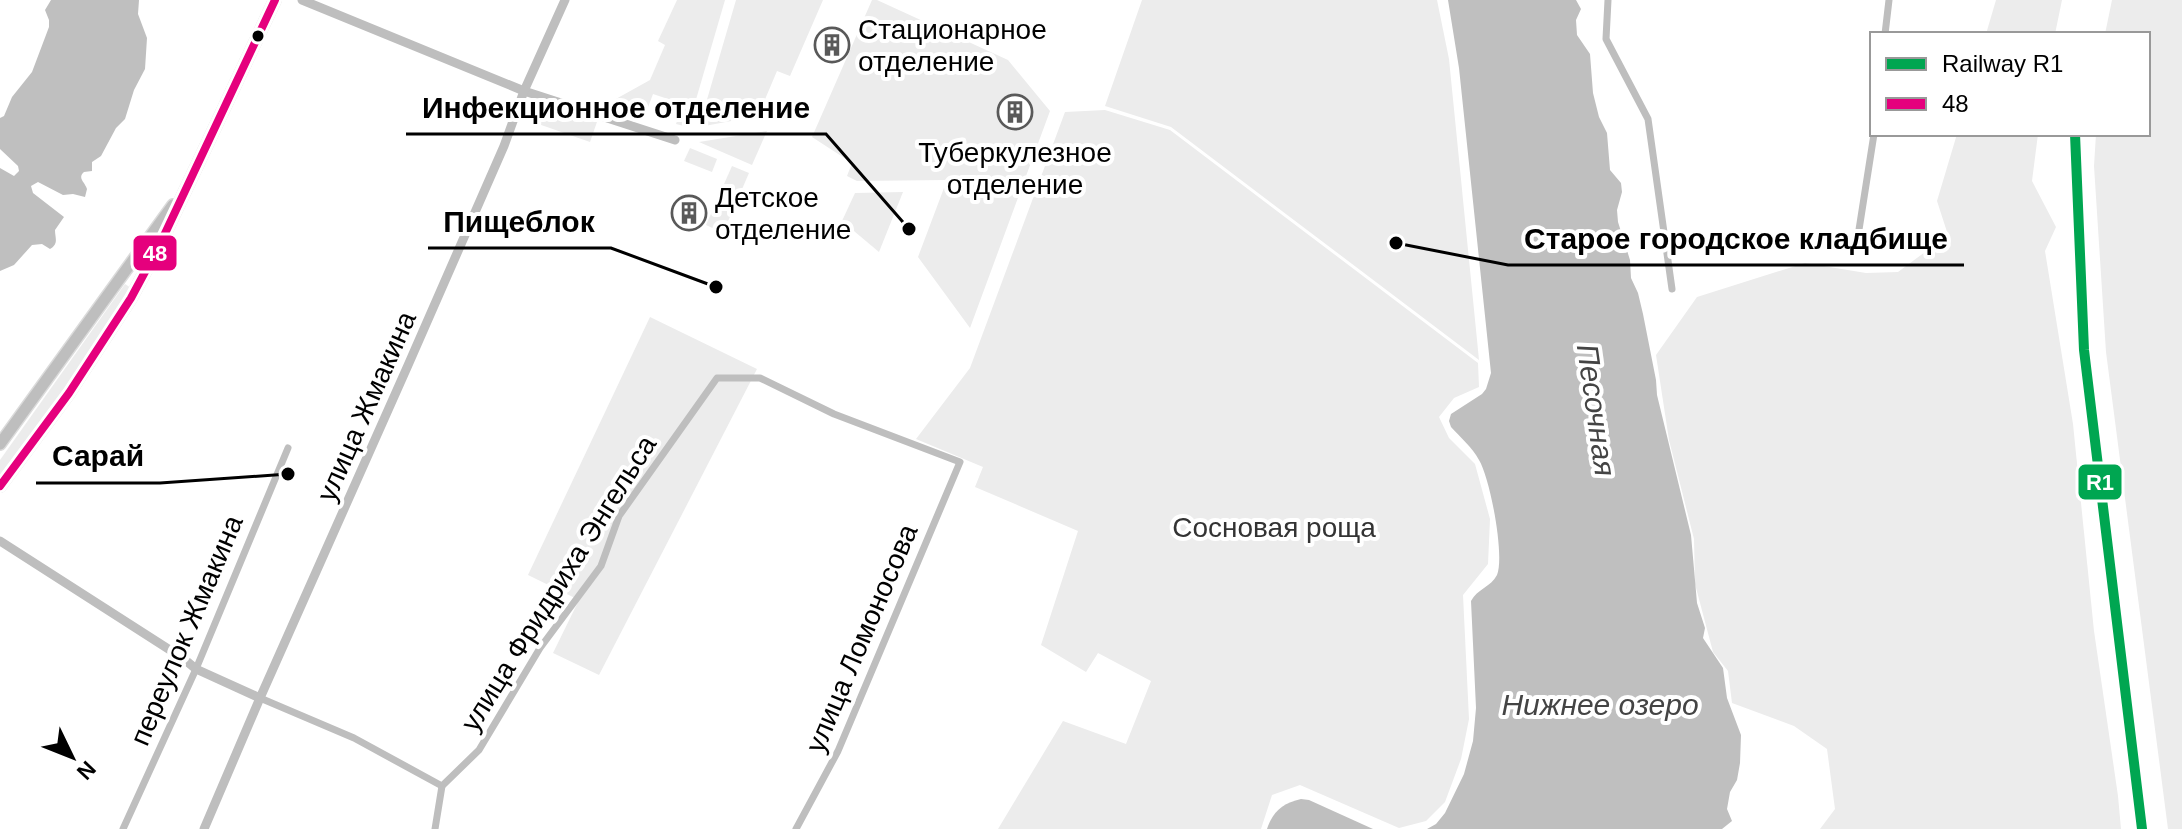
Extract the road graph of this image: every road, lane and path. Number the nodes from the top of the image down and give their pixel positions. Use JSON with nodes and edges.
{"nodes":[{"id":1,"x":275,"y":0,"type":"edge"},
{"id":2,"x":302,"y":0,"type":"edge"},
{"id":3,"x":565,"y":0,"type":"edge"},
{"id":4,"x":1608,"y":0,"type":"edge"},
{"id":5,"x":1889,"y":0,"type":"edge"},
{"id":6,"x":1885,"y":32,"type":"edge"},
{"id":7,"x":524,"y":91,"type":"junction"},
{"id":8,"x":1874,"y":136,"type":"edge"},
{"id":9,"x":675,"y":140,"type":"dead end"},
{"id":10,"x":189,"y":182,"type":"junction"},
{"id":11,"x":1858,"y":236,"type":"dead end"},
{"id":12,"x":124,"y":274,"type":"junction"},
{"id":13,"x":139,"y":284,"type":"junction"},
{"id":14,"x":1672,"y":289,"type":"dead end"},
{"id":15,"x":0,"y":444,"type":"edge"},
{"id":16,"x":288,"y":448,"type":"dead end"},
{"id":17,"x":960,"y":462,"type":"joint"},
{"id":18,"x":0,"y":486,"type":"edge"},
{"id":19,"x":0,"y":541,"type":"edge"},
{"id":20,"x":196,"y":669,"type":"junction"},
{"id":21,"x":260,"y":698,"type":"junction"},
{"id":22,"x":442,"y":786,"type":"junction"},
{"id":23,"x":123,"y":829,"type":"edge"},
{"id":24,"x":204,"y":829,"type":"edge"},
{"id":25,"x":435,"y":829,"type":"edge"},
{"id":26,"x":796,"y":829,"type":"edge"}],
"edges":[{"from":1,"to":10,"type":"main road"},
{"from":2,"to":7,"type":"street"},
{"from":3,"to":7,"type":"street","name":"улица Жмакина"},
{"from":4,"to":14,"type":"street"},
{"from":5,"to":6,"type":"street"},
{"from":7,"to":9,"type":"street"},
{"from":7,"to":21,"type":"street","name":"улица Жмакина"},
{"from":8,"to":11,"type":"street"},
{"from":10,"to":12,"type":"main road"},
{"from":10,"to":13,"type":"main road"},
{"from":12,"to":13,"type":"main road"},
{"from":12,"to":15,"type":"main road"},
{"from":13,"to":18,"type":"main road"},
{"from":16,"to":20,"type":"street","name":"переулок Жмакина"},
{"from":17,"to":22,"type":"street","name":"улица Фридриха Энгельса"},
{"from":17,"to":26,"type":"street","name":"улица Ломоносова"},
{"from":19,"to":20,"type":"street"},
{"from":20,"to":21,"type":"street"},
{"from":20,"to":23,"type":"street","name":"переулок Жмакина"},
{"from":21,"to":22,"type":"street"},
{"from":21,"to":24,"type":"street","name":"улица Жмакина"},
{"from":22,"to":25,"type":"street"}]}
